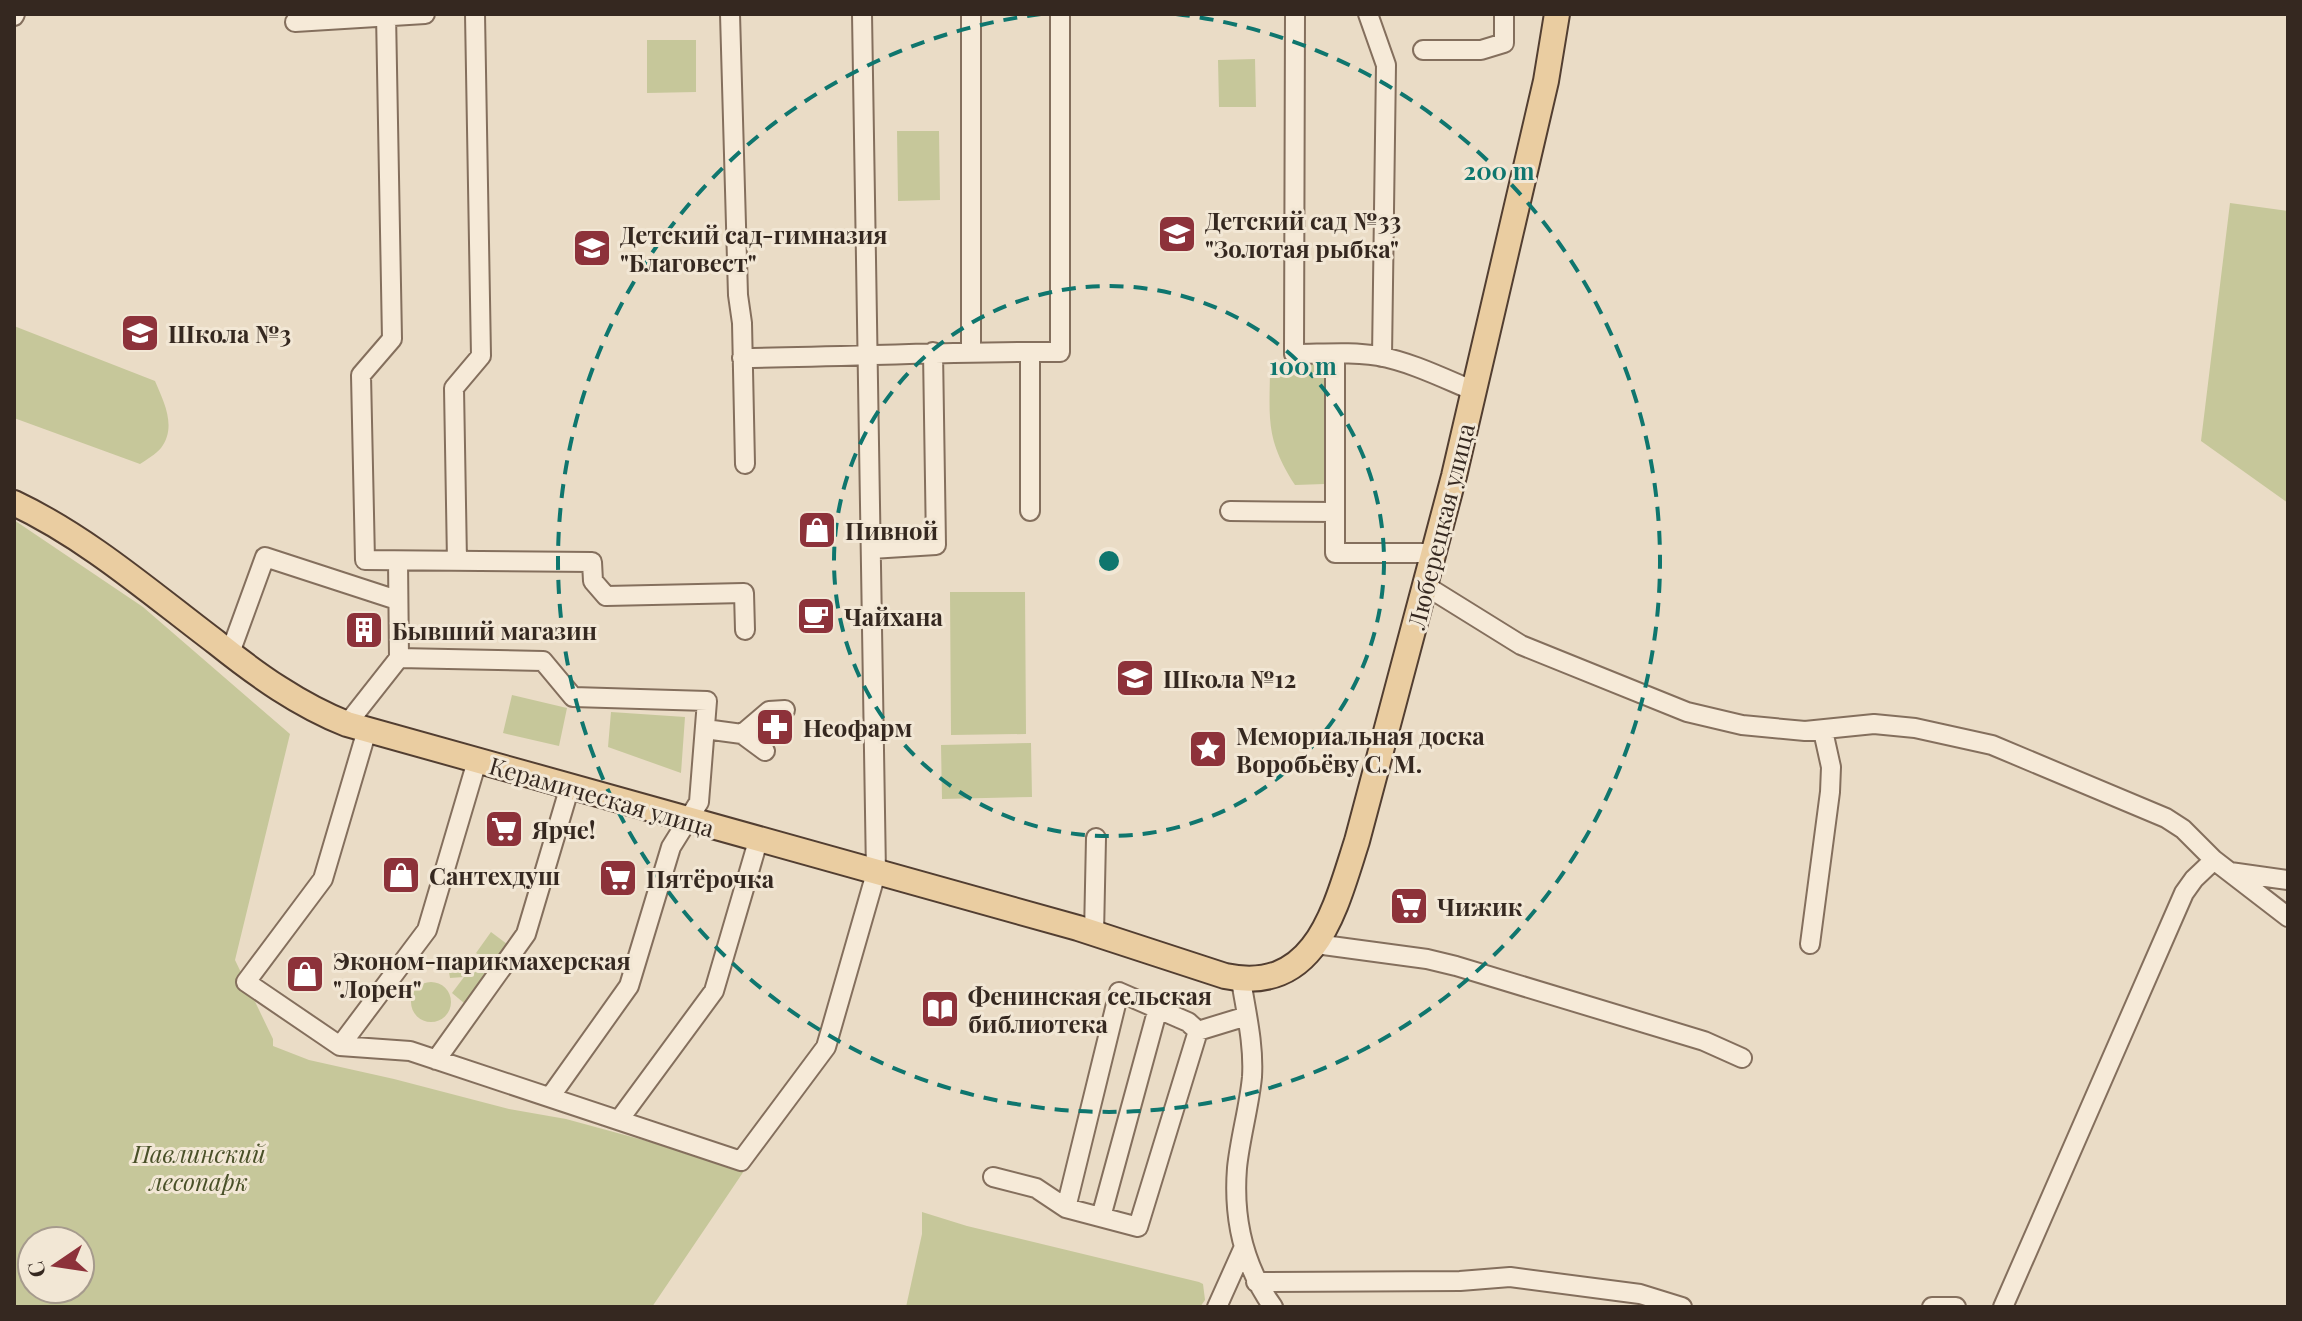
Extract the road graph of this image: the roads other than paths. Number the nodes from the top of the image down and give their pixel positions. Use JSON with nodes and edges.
{"nodes":[{"id":1,"x":425,"y":14,"type":"edge"},
{"id":2,"x":475,"y":14,"type":"edge"},
{"id":3,"x":730,"y":14,"type":"edge"},
{"id":4,"x":862,"y":14,"type":"edge"},
{"id":5,"x":971,"y":14,"type":"edge"},
{"id":6,"x":1060,"y":14,"type":"edge"},
{"id":7,"x":1295,"y":14,"type":"edge"},
{"id":8,"x":1368,"y":14,"type":"edge"},
{"id":9,"x":1504,"y":14,"type":"edge"},
{"id":10,"x":1557,"y":14,"type":"edge"},
{"id":11,"x":386,"y":15,"type":"edge"},
{"id":12,"x":295,"y":22,"type":"dead end"},
{"id":13,"x":1423,"y":50,"type":"dead end"},
{"id":14,"x":971,"y":351,"type":"junction"},
{"id":15,"x":933,"y":352,"type":"junction"},
{"id":16,"x":1030,"y":352,"type":"junction"},
{"id":17,"x":1335,"y":354,"type":"junction"},
{"id":18,"x":867,"y":355,"type":"junction"},
{"id":19,"x":1382,"y":357,"type":"junction"},
{"id":20,"x":742,"y":358,"type":"junction"},
{"id":21,"x":1474,"y":391,"type":"junction"},
{"id":22,"x":745,"y":464,"type":"dead end"},
{"id":23,"x":14,"y":503,"type":"edge"},
{"id":24,"x":1030,"y":511,"type":"dead end"},
{"id":25,"x":1230,"y":511,"type":"dead end"},
{"id":26,"x":1335,"y":512,"type":"junction"},
{"id":27,"x":871,"y":549,"type":"junction"},
{"id":28,"x":1434,"y":553,"type":"junction"},
{"id":29,"x":398,"y":561,"type":"junction"},
{"id":30,"x":457,"y":561,"type":"junction"},
{"id":31,"x":1426,"y":586,"type":"junction"},
{"id":32,"x":397,"y":600,"type":"junction"},
{"id":33,"x":745,"y":630,"type":"dead end"},
{"id":34,"x":230,"y":653,"type":"junction"},
{"id":35,"x":399,"y":658,"type":"junction"},
{"id":36,"x":785,"y":710,"type":"dead end"},
{"id":37,"x":357,"y":727,"type":"junction"},
{"id":38,"x":705,"y":729,"type":"junction"},
{"id":39,"x":1823,"y":731,"type":"junction"},
{"id":40,"x":742,"y":734,"type":"junction"},
{"id":41,"x":765,"y":751,"type":"dead end"},
{"id":42,"x":477,"y":761,"type":"junction"},
{"id":43,"x":570,"y":786,"type":"junction"},
{"id":44,"x":689,"y":820,"type":"junction"},
{"id":45,"x":1096,"y":838,"type":"dead end"},
{"id":46,"x":758,"y":841,"type":"junction"},
{"id":47,"x":2214,"y":860,"type":"junction"},
{"id":48,"x":2230,"y":872,"type":"junction"},
{"id":49,"x":876,"y":873,"type":"junction"},
{"id":50,"x":2288,"y":880,"type":"edge"},
{"id":51,"x":2288,"y":917,"type":"edge"},
{"id":52,"x":1094,"y":934,"type":"junction"},
{"id":53,"x":1316,"y":944,"type":"junction"},
{"id":54,"x":1810,"y":944,"type":"dead end"},
{"id":55,"x":1241,"y":980,"type":"junction"},
{"id":56,"x":1158,"y":1008,"type":"junction"},
{"id":57,"x":1247,"y":1016,"type":"junction"},
{"id":58,"x":1198,"y":1031,"type":"junction"},
{"id":59,"x":340,"y":1046,"type":"junction"},
{"id":60,"x":1742,"y":1058,"type":"dead end"},
{"id":61,"x":436,"y":1060,"type":"junction"},
{"id":62,"x":550,"y":1097,"type":"junction"},
{"id":63,"x":619,"y":1120,"type":"junction"},
{"id":64,"x":993,"y":1177,"type":"dead end"},
{"id":65,"x":1066,"y":1208,"type":"junction"},
{"id":66,"x":1101,"y":1217,"type":"junction"},
{"id":67,"x":1243,"y":1249,"type":"junction"},
{"id":68,"x":1256,"y":1282,"type":"junction"},
{"id":69,"x":1217,"y":1307,"type":"edge"},
{"id":70,"x":1273,"y":1307,"type":"edge"},
{"id":71,"x":1682,"y":1307,"type":"edge"},
{"id":72,"x":1932,"y":1307,"type":"edge"},
{"id":73,"x":1956,"y":1307,"type":"edge"},
{"id":74,"x":2003,"y":1307,"type":"edge"}],
"edges":[{"from":1,"to":11,"type":"street"},
{"from":2,"to":30,"type":"street"},
{"from":3,"to":20,"type":"street"},
{"from":4,"to":18,"type":"street"},
{"from":5,"to":14,"type":"street"},
{"from":6,"to":16,"type":"street"},
{"from":7,"to":17,"type":"street"},
{"from":8,"to":19,"type":"street"},
{"from":9,"to":13,"type":"street"},
{"from":10,"to":21,"type":"main road","name":"Люберецкая улица"},
{"from":11,"to":12,"type":"street"},
{"from":11,"to":29,"type":"street"},
{"from":14,"to":15,"type":"street"},
{"from":14,"to":16,"type":"street"},
{"from":15,"to":18,"type":"street"},
{"from":15,"to":27,"type":"street"},
{"from":16,"to":24,"type":"street"},
{"from":17,"to":19,"type":"street"},
{"from":17,"to":26,"type":"street"},
{"from":18,"to":20,"type":"street"},
{"from":18,"to":27,"type":"street"},
{"from":19,"to":21,"type":"street"},
{"from":20,"to":22,"type":"street"},
{"from":21,"to":28,"type":"main road","name":"Люберецкая улица"},
{"from":23,"to":34,"type":"main road","name":"Керамическая улица"},
{"from":25,"to":26,"type":"street"},
{"from":26,"to":28,"type":"street"},
{"from":27,"to":49,"type":"street"},
{"from":28,"to":31,"type":"main road","name":"Люберецкая улица"},
{"from":29,"to":30,"type":"street"},
{"from":29,"to":32,"type":"street"},
{"from":30,"to":33,"type":"street"},
{"from":31,"to":39,"type":"street"},
{"from":31,"to":53,"type":"main road","name":"Люберецкая улица"},
{"from":32,"to":34,"type":"street"},
{"from":32,"to":35,"type":"street"},
{"from":34,"to":37,"type":"main road","name":"Керамическая улица"},
{"from":35,"to":37,"type":"street"},
{"from":35,"to":38,"type":"street"},
{"from":36,"to":40,"type":"street"},
{"from":37,"to":42,"type":"main road","name":"Керамическая улица"},
{"from":37,"to":59,"type":"street"},
{"from":38,"to":40,"type":"street"},
{"from":38,"to":44,"type":"street"},
{"from":39,"to":47,"type":"street"},
{"from":39,"to":54,"type":"street"},
{"from":40,"to":41,"type":"street"},
{"from":42,"to":43,"type":"main road","name":"Керамическая улица"},
{"from":42,"to":59,"type":"street"},
{"from":43,"to":44,"type":"main road","name":"Керамическая улица"},
{"from":43,"to":61,"type":"street"},
{"from":44,"to":46,"type":"main road","name":"Керамическая улица"},
{"from":44,"to":62,"type":"street"},
{"from":45,"to":52,"type":"street"},
{"from":46,"to":49,"type":"main road","name":"Керамическая улица"},
{"from":46,"to":63,"type":"street"},
{"from":47,"to":48,"type":"street"},
{"from":47,"to":74,"type":"street"},
{"from":48,"to":50,"type":"street"},
{"from":48,"to":51,"type":"street"},
{"from":49,"to":52,"type":"main road","name":"Керамическая улица"},
{"from":49,"to":63,"type":"street"},
{"from":52,"to":55,"type":"main road","name":"Керамическая улица"},
{"from":53,"to":55,"type":"main road","name":"Люберецкая улица"},
{"from":53,"to":60,"type":"street"},
{"from":55,"to":57,"type":"street"},
{"from":56,"to":58,"type":"street"},
{"from":56,"to":65,"type":"street"},
{"from":56,"to":66,"type":"street"},
{"from":57,"to":58,"type":"street"},
{"from":57,"to":67,"type":"street"},
{"from":58,"to":66,"type":"street"},
{"from":59,"to":61,"type":"street"},
{"from":61,"to":62,"type":"street"},
{"from":62,"to":63,"type":"street"},
{"from":64,"to":65,"type":"street"},
{"from":65,"to":66,"type":"street"},
{"from":67,"to":68,"type":"street"},
{"from":67,"to":69,"type":"street"},
{"from":68,"to":70,"type":"street"},
{"from":68,"to":71,"type":"street"},
{"from":72,"to":73,"type":"street"}]}
